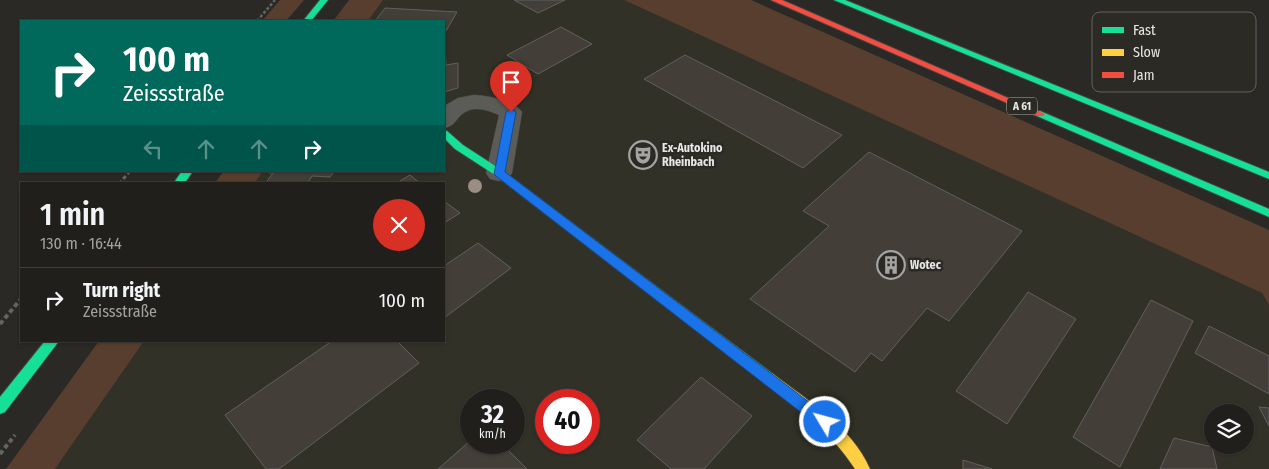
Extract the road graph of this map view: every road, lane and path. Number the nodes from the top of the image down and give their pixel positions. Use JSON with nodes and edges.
{"nodes":[{"id":1,"x":276,"y":0,"type":"edge"},
{"id":2,"x":324,"y":0,"type":"edge"},
{"id":3,"x":775,"y":0,"type":"edge"},
{"id":4,"x":838,"y":0,"type":"edge"},
{"id":5,"x":258,"y":20,"type":"edge"},
{"id":6,"x":308,"y":20,"type":"edge"},
{"id":7,"x":445,"y":120,"type":"edge"},
{"id":8,"x":445,"y":134,"type":"edge"},
{"id":9,"x":129,"y":172,"type":"edge"},
{"id":10,"x":187,"y":172,"type":"edge"},
{"id":11,"x":499,"y":174,"type":"junction"},
{"id":12,"x":1269,"y":176,"type":"edge"},
{"id":13,"x":121,"y":182,"type":"edge"},
{"id":14,"x":180,"y":182,"type":"edge"},
{"id":15,"x":1269,"y":213,"type":"edge"},
{"id":16,"x":20,"y":300,"type":"edge"},
{"id":17,"x":0,"y":324,"type":"edge"},
{"id":18,"x":52,"y":342,"type":"edge"},
{"id":19,"x":0,"y":408,"type":"edge"},
{"id":20,"x":864,"y":469,"type":"edge"}],
"edges":[{"from":1,"to":5,"type":"path"},
{"from":2,"to":6,"type":"main road"},
{"from":3,"to":15,"type":"main road","number":"A 61"},
{"from":4,"to":12,"type":"main road","number":"A 61"},
{"from":7,"to":11,"type":"street"},
{"from":8,"to":11,"type":"main road"},
{"from":9,"to":13,"type":"path"},
{"from":10,"to":14,"type":"main road"},
{"from":11,"to":20,"type":"main road"},
{"from":16,"to":17,"type":"path"},
{"from":18,"to":19,"type":"main road"}]}
